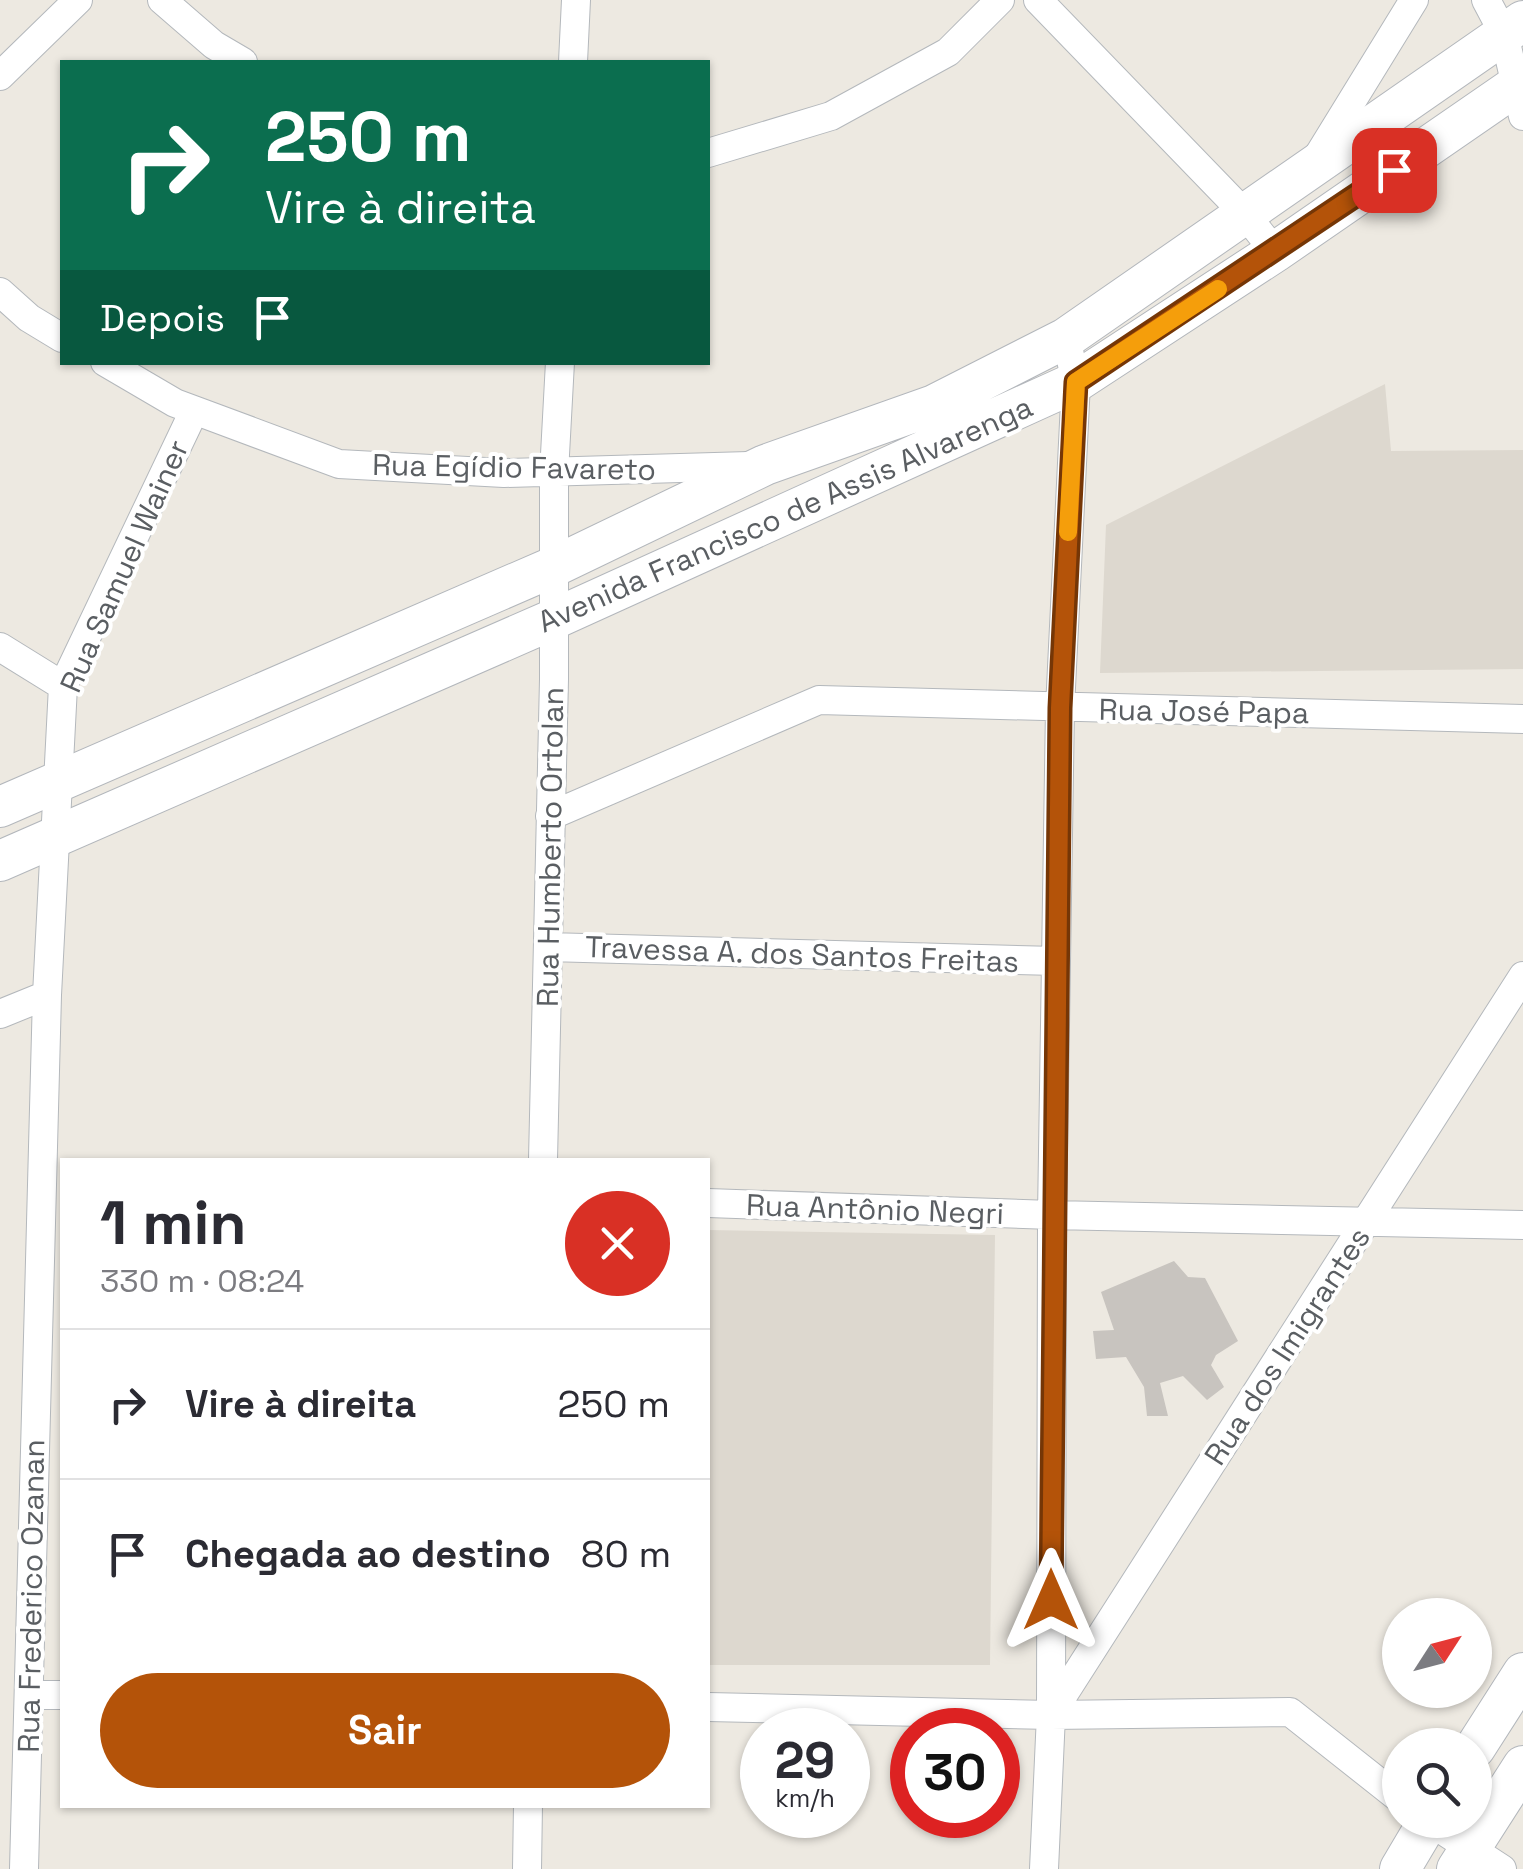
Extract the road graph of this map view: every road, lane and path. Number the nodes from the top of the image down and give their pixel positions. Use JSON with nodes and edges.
{"nodes":[{"id":1,"x":78,"y":0,"type":"edge"},
{"id":2,"x":162,"y":0,"type":"edge"},
{"id":3,"x":576,"y":0,"type":"edge"},
{"id":4,"x":1000,"y":0,"type":"edge"},
{"id":5,"x":1038,"y":0,"type":"edge"},
{"id":6,"x":1414,"y":0,"type":"edge"},
{"id":7,"x":1504,"y":18,"type":"edge"},
{"id":8,"x":240,"y":60,"type":"edge"},
{"id":9,"x":574,"y":60,"type":"edge"},
{"id":10,"x":0,"y":76,"type":"edge"},
{"id":11,"x":1520,"y":95,"type":"edge"},
{"id":12,"x":710,"y":151,"type":"edge"},
{"id":13,"x":1312,"y":166,"type":"junction"},
{"id":14,"x":1244,"y":214,"type":"junction"},
{"id":15,"x":1275,"y":252,"type":"junction"},
{"id":16,"x":0,"y":292,"type":"edge"},
{"id":17,"x":60,"y":337,"type":"edge"},
{"id":18,"x":1066,"y":338,"type":"junction"},
{"id":19,"x":110,"y":365,"type":"edge"},
{"id":20,"x":560,"y":365,"type":"edge"},
{"id":21,"x":1076,"y":382,"type":"junction"},
{"id":22,"x":194,"y":410,"type":"junction"},
{"id":23,"x":766,"y":466,"type":"junction"},
{"id":24,"x":554,"y":473,"type":"junction"},
{"id":25,"x":554,"y":567,"type":"junction"},
{"id":26,"x":554,"y":619,"type":"junction"},
{"id":27,"x":0,"y":647,"type":"edge"},
{"id":28,"x":63,"y":686,"type":"junction"},
{"id":29,"x":1060,"y":708,"type":"junction"},
{"id":30,"x":1523,"y":720,"type":"edge"},
{"id":31,"x":58,"y":783,"type":"junction"},
{"id":32,"x":0,"y":807,"type":"edge"},
{"id":33,"x":550,"y":816,"type":"junction"},
{"id":34,"x":55,"y":839,"type":"junction"},
{"id":35,"x":0,"y":861,"type":"edge"},
{"id":36,"x":548,"y":947,"type":"junction"},
{"id":37,"x":1056,"y":961,"type":"junction"},
{"id":38,"x":1523,"y":976,"type":"edge"},
{"id":39,"x":47,"y":995,"type":"junction"},
{"id":40,"x":0,"y":1014,"type":"edge"},
{"id":41,"x":543,"y":1158,"type":"edge"},
{"id":42,"x":52,"y":1192,"type":"edge"},
{"id":43,"x":710,"y":1203,"type":"edge"},
{"id":44,"x":1052,"y":1215,"type":"junction"},
{"id":45,"x":1366,"y":1222,"type":"junction"},
{"id":46,"x":1523,"y":1225,"type":"edge"},
{"id":47,"x":1523,"y":1673,"type":"edge"},
{"id":48,"x":29,"y":1695,"type":"junction"},
{"id":49,"x":60,"y":1695,"type":"edge"},
{"id":50,"x":710,"y":1707,"type":"edge"},
{"id":51,"x":1050,"y":1715,"type":"junction"},
{"id":52,"x":1488,"y":1728,"type":"edge"},
{"id":53,"x":1523,"y":1766,"type":"edge"},
{"id":54,"x":1382,"y":1785,"type":"edge"},
{"id":55,"x":528,"y":1808,"type":"edge"},
{"id":56,"x":1418,"y":1838,"type":"edge"},
{"id":57,"x":1449,"y":1838,"type":"edge"},
{"id":58,"x":1476,"y":1862,"type":"edge"},
{"id":59,"x":24,"y":1869,"type":"edge"},
{"id":60,"x":527,"y":1869,"type":"edge"},
{"id":61,"x":1044,"y":1869,"type":"edge"},
{"id":62,"x":1400,"y":1869,"type":"edge"}],
"edges":[{"from":1,"to":10,"type":"street"},
{"from":2,"to":8,"type":"street"},
{"from":3,"to":9,"type":"street"},
{"from":4,"to":12,"type":"street"},
{"from":5,"to":14,"type":"street"},
{"from":6,"to":13,"type":"street"},
{"from":7,"to":11,"type":"street"},
{"from":7,"to":13,"type":"main road","name":"Avenida Francisco de Assis Alvarenga"},
{"from":11,"to":15,"type":"main road","name":"Avenida Francisco de Assis Alvarenga"},
{"from":13,"to":14,"type":"main road","name":"Avenida Francisco de Assis Alvarenga"},
{"from":14,"to":15,"type":"street"},
{"from":14,"to":18,"type":"main road","name":"Avenida Francisco de Assis Alvarenga"},
{"from":15,"to":21,"type":"main road","name":"Avenida Francisco de Assis Alvarenga"},
{"from":16,"to":17,"type":"street"},
{"from":18,"to":21,"type":"street"},
{"from":18,"to":23,"type":"main road","name":"Avenida Francisco de Assis Alvarenga"},
{"from":19,"to":22,"type":"street","name":"Rua Egídio Favareto"},
{"from":20,"to":24,"type":"street","name":"Rua Humberto Ortolan"},
{"from":21,"to":26,"type":"main road","name":"Avenida Francisco de Assis Alvarenga"},
{"from":21,"to":29,"type":"street"},
{"from":22,"to":24,"type":"street","name":"Rua Egídio Favareto"},
{"from":22,"to":28,"type":"street","name":"Rua Samuel Wainer"},
{"from":23,"to":24,"type":"street","name":"Rua Egídio Favareto"},
{"from":23,"to":25,"type":"main road","name":"Avenida Francisco de Assis Alvarenga"},
{"from":24,"to":25,"type":"street","name":"Rua Humberto Ortolan"},
{"from":25,"to":26,"type":"street","name":"Rua Humberto Ortolan"},
{"from":25,"to":31,"type":"main road","name":"Avenida Francisco de Assis Alvarenga"},
{"from":26,"to":33,"type":"street","name":"Rua Humberto Ortolan"},
{"from":26,"to":34,"type":"main road","name":"Avenida Francisco de Assis Alvarenga"},
{"from":27,"to":28,"type":"street"},
{"from":28,"to":31,"type":"street","name":"Rua Samuel Wainer"},
{"from":29,"to":30,"type":"street","name":"Rua José Papa"},
{"from":29,"to":33,"type":"street","name":"Rua José Papa"},
{"from":29,"to":37,"type":"street"},
{"from":31,"to":32,"type":"main road","name":"Avenida Francisco de Assis Alvarenga"},
{"from":31,"to":34,"type":"street","name":"Rua Frederico Ozanan"},
{"from":33,"to":36,"type":"street","name":"Rua Humberto Ortolan"},
{"from":34,"to":35,"type":"main road","name":"Avenida Francisco de Assis Alvarenga"},
{"from":34,"to":39,"type":"street","name":"Rua Frederico Ozanan"},
{"from":36,"to":37,"type":"street","name":"Travessa A. dos Santos Freitas"},
{"from":36,"to":41,"type":"street","name":"Rua Humberto Ortolan"},
{"from":37,"to":44,"type":"street"},
{"from":38,"to":45,"type":"street","name":"Rua dos Imigrantes"},
{"from":39,"to":40,"type":"street"},
{"from":39,"to":42,"type":"street","name":"Rua Frederico Ozanan"},
{"from":42,"to":48,"type":"street","name":"Rua Frederico Ozanan"},
{"from":43,"to":44,"type":"street","name":"Rua Antônio Negri"},
{"from":44,"to":45,"type":"street","name":"Rua Antônio Negri"},
{"from":44,"to":51,"type":"street"},
{"from":45,"to":46,"type":"street","name":"Rua Antônio Negri"},
{"from":45,"to":51,"type":"street","name":"Rua dos Imigrantes"},
{"from":47,"to":52,"type":"main road"},
{"from":48,"to":49,"type":"street"},
{"from":48,"to":59,"type":"street","name":"Rua Frederico Ozanan"},
{"from":50,"to":51,"type":"street"},
{"from":51,"to":54,"type":"street"},
{"from":51,"to":61,"type":"street"},
{"from":53,"to":58,"type":"main road"},
{"from":55,"to":60,"type":"street"},
{"from":56,"to":62,"type":"main road"},
{"from":57,"to":58,"type":"street"}]}
